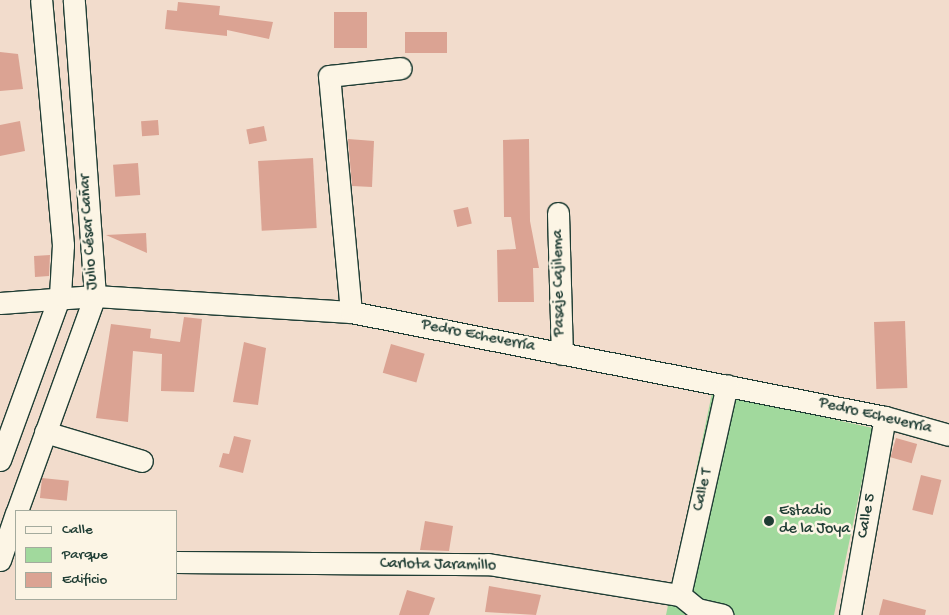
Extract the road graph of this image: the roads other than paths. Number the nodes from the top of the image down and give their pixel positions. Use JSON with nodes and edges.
{"nodes":[{"id":1,"x":41,"y":0,"type":"edge"},
{"id":2,"x":74,"y":0,"type":"edge"},
{"id":3,"x":400,"y":68,"type":"dead end"},
{"id":4,"x":558,"y":213,"type":"dead end"},
{"id":5,"x":60,"y":295,"type":"junction"},
{"id":6,"x":95,"y":296,"type":"junction"},
{"id":7,"x":0,"y":303,"type":"edge"},
{"id":8,"x":351,"y":312,"type":"junction"},
{"id":9,"x":562,"y":354,"type":"junction"},
{"id":10,"x":727,"y":385,"type":"junction"},
{"id":11,"x":885,"y":417,"type":"junction"},
{"id":12,"x":45,"y":432,"type":"junction"},
{"id":13,"x":949,"y":435,"type":"edge"},
{"id":14,"x":0,"y":460,"type":"edge"},
{"id":15,"x":142,"y":461,"type":"dead end"},
{"id":16,"x":17,"y":510,"type":"edge"},
{"id":17,"x":15,"y":515,"type":"edge"},
{"id":18,"x":15,"y":558,"type":"edge"},
{"id":19,"x":0,"y":559,"type":"edge"},
{"id":20,"x":178,"y":562,"type":"edge"},
{"id":21,"x":680,"y":595,"type":"junction"},
{"id":22,"x":722,"y":615,"type":"edge"},
{"id":23,"x":850,"y":615,"type":"edge"}],
"edges":[{"from":1,"to":5,"type":"street","name":"Julio César Cañar"},
{"from":2,"to":6,"type":"street","name":"Julio César Cañar"},
{"from":3,"to":8,"type":"street"},
{"from":4,"to":9,"type":"street","name":"Pasaje Cajilema"},
{"from":5,"to":6,"type":"street","name":"Pedro Echeverría"},
{"from":5,"to":7,"type":"street","name":"Pedro Echeverría"},
{"from":5,"to":14,"type":"street","name":"Julio César Cañar"},
{"from":6,"to":8,"type":"street","name":"Pedro Echeverría"},
{"from":6,"to":12,"type":"street","name":"Julio César Cañar"},
{"from":8,"to":9,"type":"street","name":"Pedro Echeverría"},
{"from":9,"to":10,"type":"street","name":"Pedro Echeverría"},
{"from":10,"to":11,"type":"street","name":"Pedro Echeverría"},
{"from":10,"to":21,"type":"street","name":"Calle T"},
{"from":11,"to":13,"type":"street","name":"Pedro Echeverría"},
{"from":11,"to":23,"type":"street","name":"Calle 5"},
{"from":12,"to":15,"type":"street"},
{"from":12,"to":16,"type":"street","name":"Julio César Cañar"},
{"from":17,"to":19,"type":"street","name":"Julio César Cañar"},
{"from":18,"to":19,"type":"street"},
{"from":20,"to":21,"type":"street","name":"Carlota Jaramillo"},
{"from":21,"to":22,"type":"street","name":"Carlota Jaramillo"}]}
